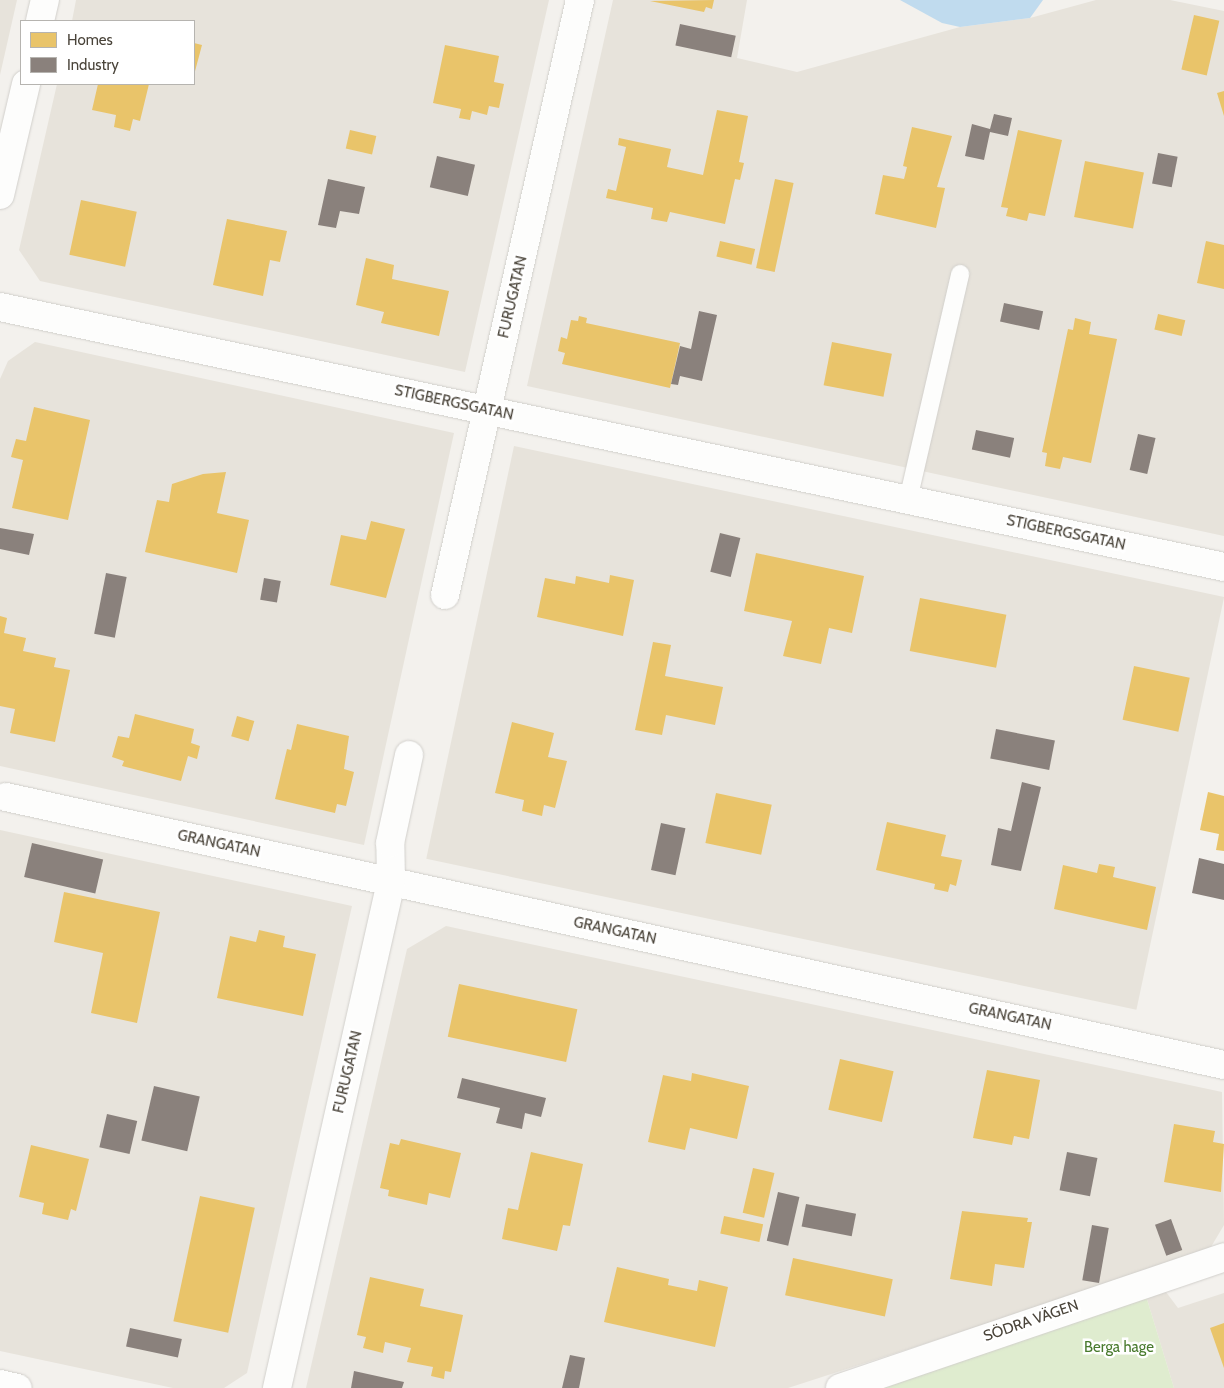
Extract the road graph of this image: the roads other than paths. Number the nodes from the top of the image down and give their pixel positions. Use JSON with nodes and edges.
{"nodes":[{"id":1,"x":45,"y":0,"type":"edge"},
{"id":2,"x":580,"y":0,"type":"edge"},
{"id":3,"x":40,"y":20,"type":"edge"},
{"id":4,"x":26,"y":85,"type":"edge"},
{"id":5,"x":0,"y":195,"type":"edge"},
{"id":6,"x":960,"y":274,"type":"dead end"},
{"id":7,"x":0,"y":307,"type":"edge"},
{"id":8,"x":487,"y":410,"type":"junction"},
{"id":9,"x":908,"y":500,"type":"junction"},
{"id":10,"x":1224,"y":567,"type":"edge"},
{"id":11,"x":445,"y":595,"type":"dead end"},
{"id":12,"x":409,"y":755,"type":"dead end"},
{"id":13,"x":6,"y":797,"type":"dead end"},
{"id":14,"x":391,"y":882,"type":"junction"},
{"id":15,"x":1224,"y":1065,"type":"edge"},
{"id":16,"x":1224,"y":1257,"type":"edge"},
{"id":17,"x":0,"y":1384,"type":"edge"},
{"id":18,"x":18,"y":1388,"type":"edge"},
{"id":19,"x":277,"y":1388,"type":"edge"},
{"id":20,"x":840,"y":1388,"type":"edge"}],
"edges":[{"from":1,"to":3,"type":"street"},
{"from":2,"to":8,"type":"street","name":"FURUGATAN"},
{"from":4,"to":5,"type":"street"},
{"from":6,"to":9,"type":"lane"},
{"from":7,"to":8,"type":"street","name":"STIGBERGSGATAN"},
{"from":8,"to":9,"type":"street","name":"STIGBERGSGATAN"},
{"from":8,"to":11,"type":"street","name":"FURUGATAN"},
{"from":9,"to":10,"type":"street","name":"STIGBERGSGATAN"},
{"from":12,"to":14,"type":"street","name":"FURUGATAN"},
{"from":13,"to":14,"type":"street","name":"GRANGATAN"},
{"from":14,"to":15,"type":"street","name":"GRANGATAN"},
{"from":14,"to":19,"type":"street","name":"FURUGATAN"},
{"from":16,"to":20,"type":"street","name":"SÖDRA VÄGEN"},
{"from":17,"to":18,"type":"street"}]}
